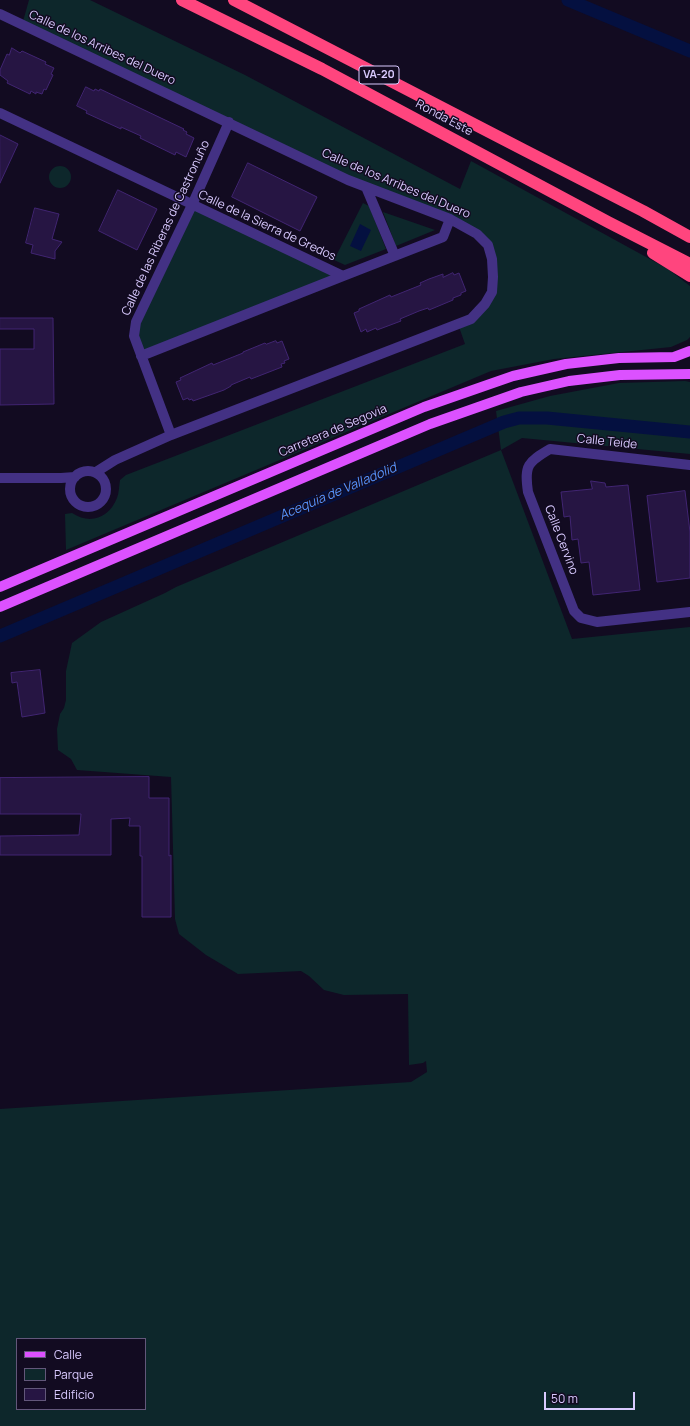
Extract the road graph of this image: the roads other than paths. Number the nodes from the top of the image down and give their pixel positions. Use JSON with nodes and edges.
{"nodes":[{"id":1,"x":182,"y":0,"type":"edge"},
{"id":2,"x":234,"y":0,"type":"edge"},
{"id":3,"x":0,"y":15,"type":"edge"},
{"id":4,"x":0,"y":113,"type":"edge"},
{"id":5,"x":229,"y":122,"type":"junction"},
{"id":6,"x":366,"y":187,"type":"junction"},
{"id":7,"x":192,"y":205,"type":"junction"},
{"id":8,"x":450,"y":219,"type":"junction"},
{"id":9,"x":608,"y":222,"type":"junction"},
{"id":10,"x":688,"y":235,"type":"edge"},
{"id":11,"x":394,"y":256,"type":"junction"},
{"id":12,"x":690,"y":264,"type":"edge"},
{"id":13,"x":343,"y":276,"type":"junction"},
{"id":14,"x":690,"y":276,"type":"edge"},
{"id":15,"x":690,"y":351,"type":"edge"},
{"id":16,"x":141,"y":356,"type":"junction"},
{"id":17,"x":690,"y":374,"type":"edge"},
{"id":18,"x":171,"y":435,"type":"junction"},
{"id":19,"x":115,"y":460,"type":"junction"},
{"id":20,"x":690,"y":464,"type":"edge"},
{"id":21,"x":528,"y":468,"type":"joint"},
{"id":22,"x":96,"y":472,"type":"junction"},
{"id":23,"x":0,"y":478,"type":"edge"},
{"id":24,"x":72,"y":481,"type":"junction"},
{"id":25,"x":105,"y":481,"type":"junction"},
{"id":26,"x":0,"y":587,"type":"edge"},
{"id":27,"x":0,"y":607,"type":"edge"},
{"id":28,"x":690,"y":612,"type":"edge"}],
"edges":[{"from":1,"to":9,"type":"highway","name":"Ronda Este","number":"VA-20"},
{"from":2,"to":10,"type":"highway","name":"Ronda Este","number":"VA-20"},
{"from":3,"to":5,"type":"street","name":"Calle de los Arribes del Duero"},
{"from":4,"to":7,"type":"street","name":"Calle de la Sierra de Gredos"},
{"from":5,"to":6,"type":"street","name":"Calle de los Arribes del Duero"},
{"from":5,"to":7,"type":"street","name":"Calle de las Riberas de Castronuño"},
{"from":6,"to":8,"type":"street","name":"Calle de los Arribes del Duero"},
{"from":6,"to":11,"type":"street"},
{"from":7,"to":13,"type":"street","name":"Calle de la Sierra de Gredos"},
{"from":7,"to":16,"type":"street","name":"Calle de las Riberas de Castronuño"},
{"from":8,"to":11,"type":"street","name":"Calle de la Sierra de Gredos"},
{"from":8,"to":18,"type":"street","name":"Calle de los Arribes del Duero"},
{"from":9,"to":12,"type":"highway","name":"Ronda Este","number":"VA-20"},
{"from":9,"to":14,"type":"highway"},
{"from":11,"to":13,"type":"street","name":"Calle de la Sierra de Gredos"},
{"from":13,"to":16,"type":"street"},
{"from":15,"to":26,"type":"main road","name":"Carretera de Segovia"},
{"from":16,"to":18,"type":"street","name":"Calle de las Riberas de Castronuño"},
{"from":17,"to":27,"type":"main road"},
{"from":18,"to":19,"type":"street","name":"Calle de los Arribes del Duero"},
{"from":19,"to":22,"type":"street","name":"Calle de los Arribes del Duero"},
{"from":19,"to":25,"type":"street"},
{"from":20,"to":21,"type":"street","name":"Calle Teide"},
{"from":21,"to":28,"type":"street","name":"Calle Cervino"},
{"from":22,"to":24,"type":"street"},
{"from":22,"to":25,"type":"street"},
{"from":23,"to":24,"type":"street"},
{"from":24,"to":25,"type":"street"}]}
